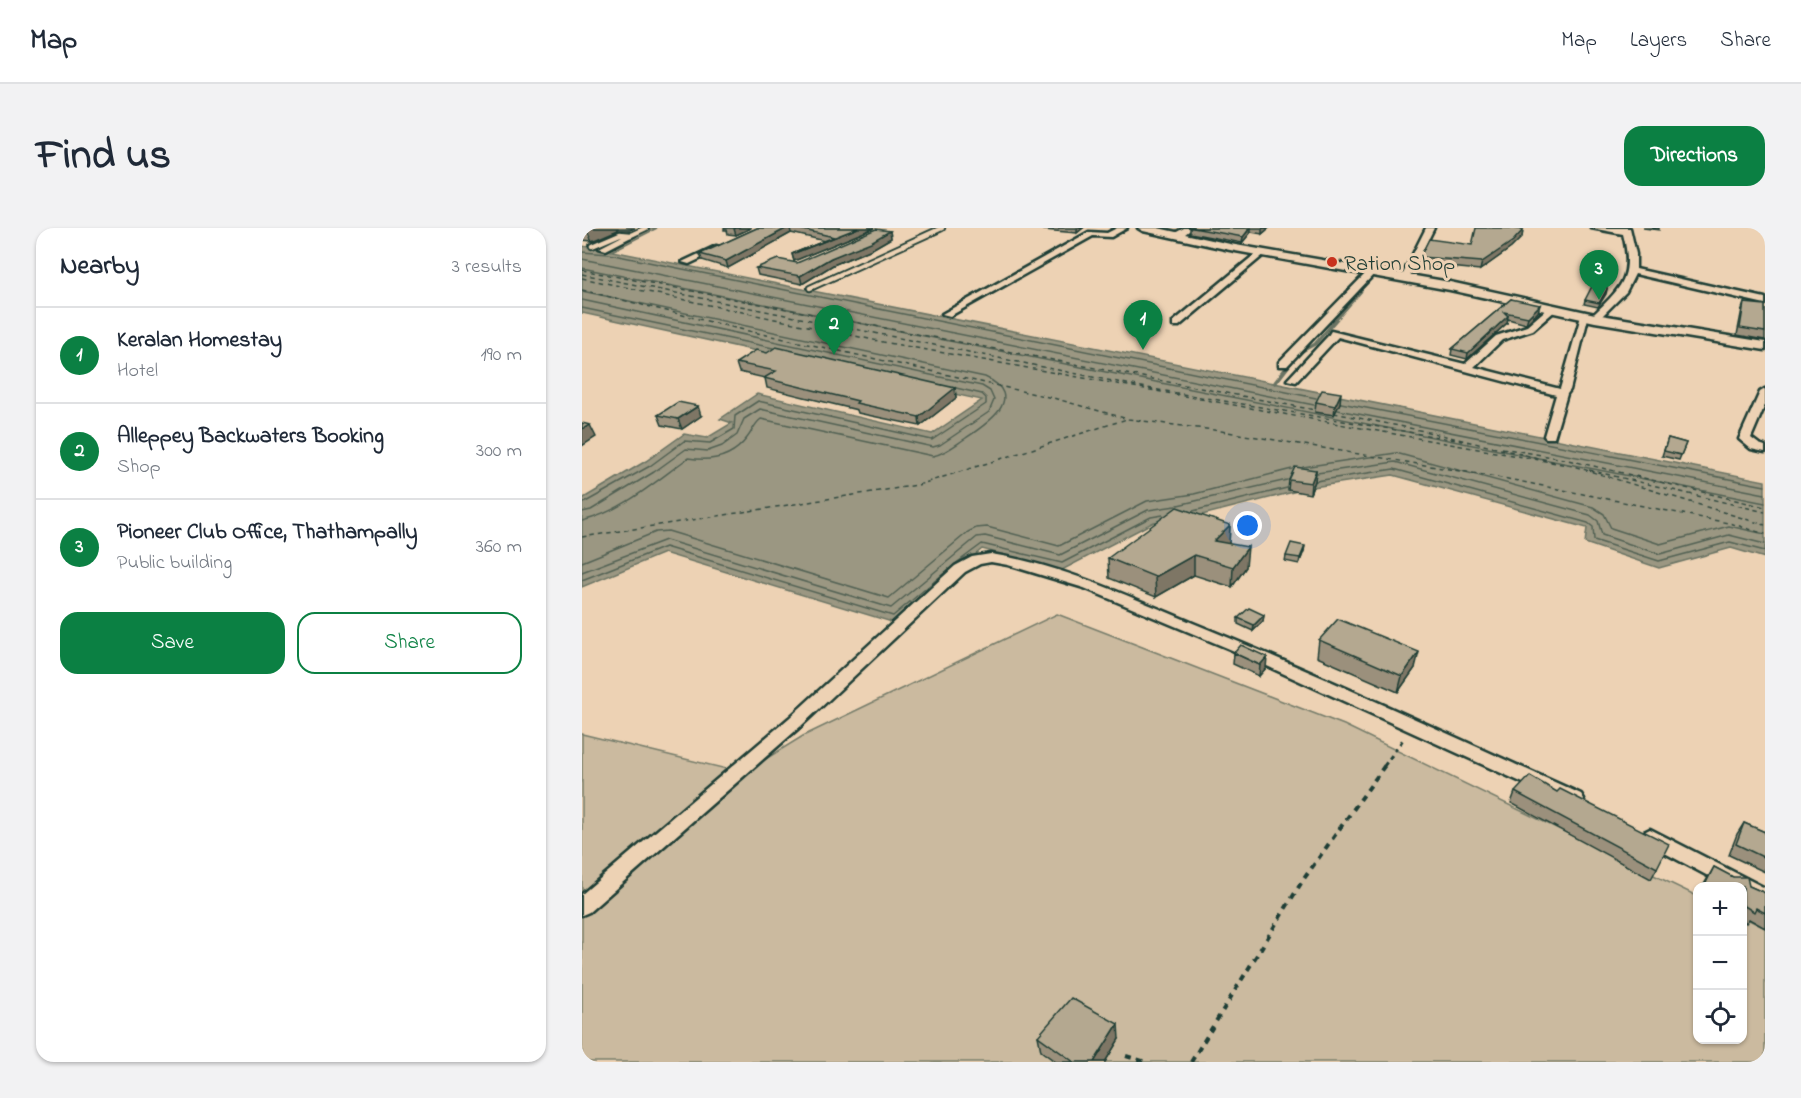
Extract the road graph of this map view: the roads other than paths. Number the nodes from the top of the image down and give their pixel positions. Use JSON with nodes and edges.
{"nodes":[{"id":1,"x":646,"y":228,"type":"edge"},
{"id":2,"x":942,"y":228,"type":"edge"},
{"id":3,"x":1123,"y":228,"type":"edge"},
{"id":4,"x":1143,"y":228,"type":"edge"},
{"id":5,"x":1190,"y":228,"type":"edge"},
{"id":6,"x":1430,"y":228,"type":"edge"},
{"id":7,"x":1595,"y":228,"type":"edge"},
{"id":8,"x":1627,"y":230,"type":"edge"},
{"id":9,"x":632,"y":235,"type":"junction"},
{"id":10,"x":1178,"y":235,"type":"junction"},
{"id":11,"x":728,"y":243,"type":"edge"},
{"id":12,"x":592,"y":246,"type":"dead end"},
{"id":13,"x":603,"y":248,"type":"dead end"},
{"id":14,"x":1262,"y":253,"type":"junction"},
{"id":15,"x":686,"y":262,"type":"dead end"},
{"id":16,"x":1632,"y":271,"type":"junction"},
{"id":17,"x":1372,"y":272,"type":"junction"},
{"id":18,"x":1405,"y":278,"type":"junction"},
{"id":19,"x":810,"y":288,"type":"dead end"},
{"id":20,"x":1765,"y":301,"type":"edge"},
{"id":21,"x":1552,"y":309,"type":"junction"},
{"id":22,"x":947,"y":314,"type":"dead end"},
{"id":23,"x":1590,"y":317,"type":"junction"},
{"id":24,"x":1176,"y":324,"type":"dead end"},
{"id":25,"x":1765,"y":346,"type":"edge"},
{"id":26,"x":1284,"y":364,"type":"dead end"},
{"id":27,"x":1468,"y":367,"type":"junction"},
{"id":28,"x":1292,"y":380,"type":"dead end"},
{"id":29,"x":1765,"y":392,"type":"edge"},
{"id":30,"x":1562,"y":393,"type":"junction"},
{"id":31,"x":1550,"y":436,"type":"dead end"},
{"id":32,"x":1765,"y":449,"type":"edge"},
{"id":33,"x":1585,"y":804,"type":"edge"},
{"id":34,"x":1638,"y":831,"type":"edge"},
{"id":35,"x":1765,"y":897,"type":"edge"},
{"id":36,"x":582,"y":906,"type":"edge"}],
"edges":[{"from":1,"to":9,"type":"lane"},
{"from":2,"to":19,"type":"lane"},
{"from":3,"to":22,"type":"street"},
{"from":4,"to":10,"type":"main road"},
{"from":5,"to":10,"type":"street"},
{"from":6,"to":18,"type":"street"},
{"from":7,"to":8,"type":"street"},
{"from":8,"to":16,"type":"street"},
{"from":9,"to":12,"type":"lane"},
{"from":9,"to":13,"type":"street"},
{"from":10,"to":14,"type":"main road"},
{"from":11,"to":15,"type":"street"},
{"from":14,"to":17,"type":"main road"},
{"from":14,"to":24,"type":"street"},
{"from":16,"to":20,"type":"street"},
{"from":16,"to":23,"type":"street"},
{"from":17,"to":18,"type":"main road"},
{"from":17,"to":26,"type":"street"},
{"from":18,"to":21,"type":"main road"},
{"from":21,"to":23,"type":"main road"},
{"from":21,"to":27,"type":"street"},
{"from":23,"to":25,"type":"main road"},
{"from":23,"to":30,"type":"street"},
{"from":27,"to":28,"type":"street"},
{"from":27,"to":30,"type":"street"},
{"from":29,"to":32,"type":"street"},
{"from":30,"to":31,"type":"street"},
{"from":33,"to":36,"type":"street"},
{"from":34,"to":35,"type":"street"}]}
